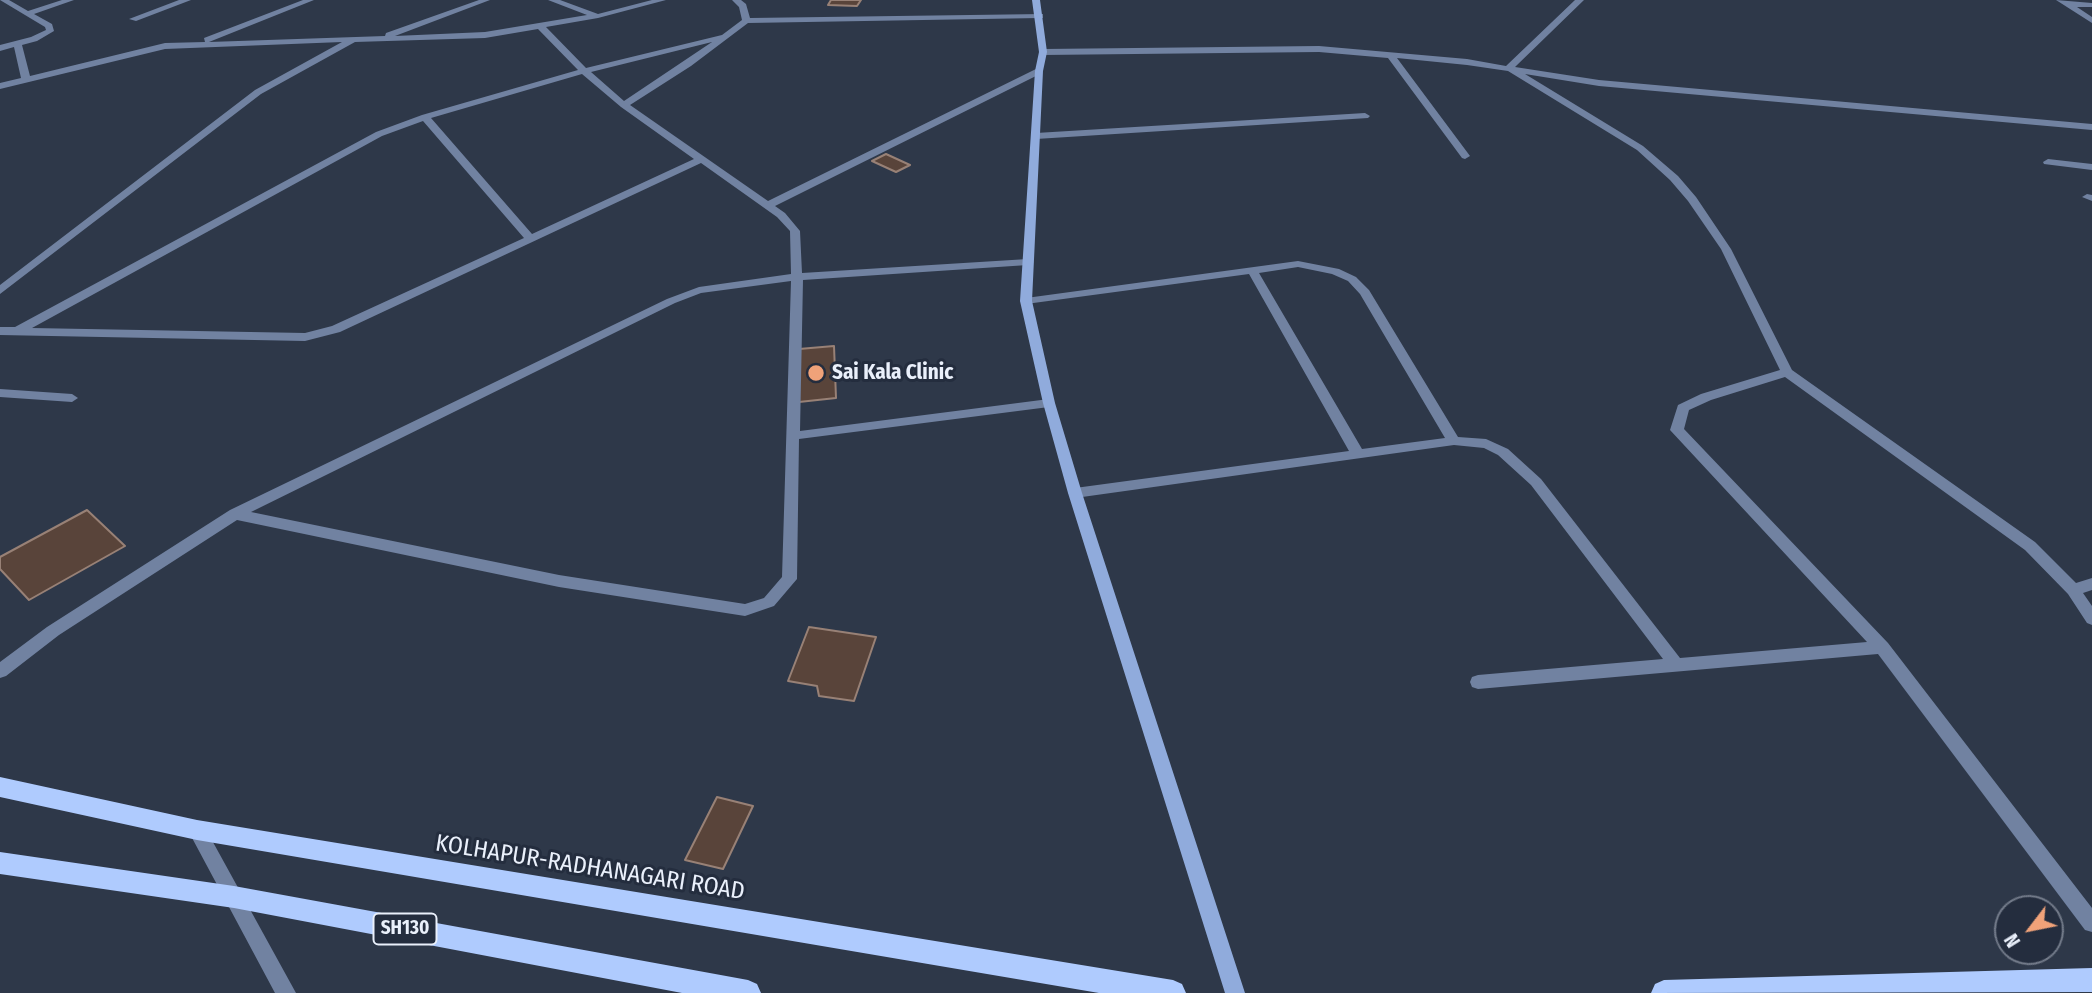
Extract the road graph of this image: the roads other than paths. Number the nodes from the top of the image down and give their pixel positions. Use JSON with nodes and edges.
{"nodes":[{"id":1,"x":3,"y":0,"type":"edge"},
{"id":2,"x":70,"y":0,"type":"edge"},
{"id":3,"x":187,"y":0,"type":"edge"},
{"id":4,"x":310,"y":0,"type":"edge"},
{"id":5,"x":486,"y":0,"type":"edge"},
{"id":6,"x":552,"y":0,"type":"edge"},
{"id":7,"x":662,"y":0,"type":"edge"},
{"id":8,"x":736,"y":0,"type":"edge"},
{"id":9,"x":1037,"y":0,"type":"edge"},
{"id":10,"x":1580,"y":0,"type":"edge"},
{"id":11,"x":2063,"y":2,"type":"edge"},
{"id":12,"x":2092,"y":5,"type":"edge"},
{"id":13,"x":27,"y":14,"type":"junction"},
{"id":14,"x":598,"y":16,"type":"junction"},
{"id":15,"x":1040,"y":16,"type":"junction"},
{"id":16,"x":133,"y":19,"type":"dead end"},
{"id":17,"x":746,"y":21,"type":"junction"},
{"id":18,"x":2092,"y":21,"type":"edge"},
{"id":19,"x":541,"y":26,"type":"junction"},
{"id":20,"x":727,"y":36,"type":"junction"},
{"id":21,"x":354,"y":39,"type":"junction"},
{"id":22,"x":377,"y":39,"type":"junction"},
{"id":23,"x":17,"y":43,"type":"junction"},
{"id":24,"x":197,"y":44,"type":"junction"},
{"id":25,"x":0,"y":48,"type":"edge"},
{"id":26,"x":1043,"y":52,"type":"junction"},
{"id":27,"x":1390,"y":55,"type":"junction"},
{"id":28,"x":1509,"y":68,"type":"junction"},
{"id":29,"x":584,"y":71,"type":"junction"},
{"id":30,"x":1040,"y":71,"type":"junction"},
{"id":31,"x":26,"y":80,"type":"junction"},
{"id":32,"x":0,"y":86,"type":"edge"},
{"id":33,"x":624,"y":105,"type":"junction"},
{"id":34,"x":1365,"y":116,"type":"dead end"},
{"id":35,"x":425,"y":117,"type":"junction"},
{"id":36,"x":2092,"y":127,"type":"edge"},
{"id":37,"x":1036,"y":136,"type":"junction"},
{"id":38,"x":1465,"y":156,"type":"dead end"},
{"id":39,"x":700,"y":160,"type":"junction"},
{"id":40,"x":2048,"y":162,"type":"dead end"},
{"id":41,"x":2092,"y":167,"type":"edge"},
{"id":42,"x":767,"y":206,"type":"junction"},
{"id":43,"x":530,"y":238,"type":"junction"},
{"id":44,"x":1028,"y":262,"type":"junction"},
{"id":45,"x":1352,"y":269,"type":"dead end"},
{"id":46,"x":1252,"y":270,"type":"junction"},
{"id":47,"x":1335,"y":271,"type":"junction"},
{"id":48,"x":797,"y":277,"type":"junction"},
{"id":49,"x":0,"y":291,"type":"edge"},
{"id":50,"x":1026,"y":301,"type":"junction"},
{"id":51,"x":0,"y":331,"type":"edge"},
{"id":52,"x":17,"y":331,"type":"junction"},
{"id":53,"x":1787,"y":372,"type":"junction"},
{"id":54,"x":0,"y":393,"type":"edge"},
{"id":55,"x":72,"y":398,"type":"dead end"},
{"id":56,"x":1049,"y":403,"type":"junction"},
{"id":57,"x":792,"y":436,"type":"junction"},
{"id":58,"x":1454,"y":441,"type":"junction"},
{"id":59,"x":1358,"y":454,"type":"junction"},
{"id":60,"x":1075,"y":493,"type":"junction"},
{"id":61,"x":235,"y":514,"type":"junction"},
{"id":62,"x":2092,"y":584,"type":"edge"},
{"id":63,"x":2073,"y":590,"type":"junction"},
{"id":64,"x":2092,"y":619,"type":"edge"},
{"id":65,"x":1882,"y":647,"type":"junction"},
{"id":66,"x":1676,"y":665,"type":"junction"},
{"id":67,"x":0,"y":671,"type":"edge"},
{"id":68,"x":1478,"y":682,"type":"dead end"},
{"id":69,"x":0,"y":787,"type":"edge"},
{"id":70,"x":197,"y":830,"type":"junction"},
{"id":71,"x":0,"y":863,"type":"edge"},
{"id":72,"x":234,"y":897,"type":"junction"},
{"id":73,"x":2092,"y":923,"type":"edge"},
{"id":74,"x":2092,"y":980,"type":"edge"},
{"id":75,"x":1960,"y":989,"type":"edge"},
{"id":76,"x":286,"y":993,"type":"edge"},
{"id":77,"x":748,"y":993,"type":"edge"},
{"id":78,"x":1173,"y":993,"type":"edge"},
{"id":79,"x":1235,"y":993,"type":"edge"},
{"id":80,"x":1664,"y":993,"type":"edge"}],
"edges":[{"from":1,"to":13,"type":"street"},
{"from":2,"to":13,"type":"street"},
{"from":3,"to":16,"type":"street"},
{"from":4,"to":24,"type":"street"},
{"from":5,"to":22,"type":"street"},
{"from":6,"to":14,"type":"street"},
{"from":7,"to":14,"type":"street"},
{"from":8,"to":17,"type":"street"},
{"from":9,"to":15,"type":"main road"},
{"from":10,"to":28,"type":"street"},
{"from":11,"to":12,"type":"street"},
{"from":11,"to":18,"type":"street"},
{"from":13,"to":23,"type":"street"},
{"from":14,"to":19,"type":"street"},
{"from":15,"to":17,"type":"street"},
{"from":15,"to":26,"type":"main road"},
{"from":17,"to":20,"type":"street"},
{"from":19,"to":22,"type":"street"},
{"from":19,"to":29,"type":"street"},
{"from":20,"to":29,"type":"street"},
{"from":20,"to":33,"type":"street"},
{"from":21,"to":22,"type":"street"},
{"from":21,"to":24,"type":"street"},
{"from":21,"to":49,"type":"street"},
{"from":23,"to":25,"type":"street"},
{"from":23,"to":31,"type":"street"},
{"from":24,"to":31,"type":"street"},
{"from":26,"to":27,"type":"street"},
{"from":26,"to":30,"type":"main road"},
{"from":27,"to":28,"type":"street"},
{"from":27,"to":38,"type":"street"},
{"from":28,"to":36,"type":"street"},
{"from":28,"to":53,"type":"street"},
{"from":29,"to":33,"type":"street"},
{"from":29,"to":35,"type":"street"},
{"from":30,"to":37,"type":"main road"},
{"from":30,"to":42,"type":"street"},
{"from":31,"to":32,"type":"street"},
{"from":33,"to":39,"type":"street"},
{"from":34,"to":37,"type":"street"},
{"from":35,"to":43,"type":"street"},
{"from":35,"to":52,"type":"street"},
{"from":37,"to":44,"type":"main road"},
{"from":39,"to":42,"type":"street"},
{"from":39,"to":43,"type":"street"},
{"from":40,"to":41,"type":"street"},
{"from":42,"to":48,"type":"street"},
{"from":43,"to":52,"type":"street"},
{"from":44,"to":48,"type":"street"},
{"from":44,"to":50,"type":"main road"},
{"from":45,"to":47,"type":"street"},
{"from":46,"to":47,"type":"street"},
{"from":46,"to":50,"type":"street"},
{"from":46,"to":59,"type":"street"},
{"from":47,"to":58,"type":"street"},
{"from":48,"to":57,"type":"street"},
{"from":48,"to":61,"type":"street"},
{"from":50,"to":56,"type":"main road"},
{"from":51,"to":52,"type":"street"},
{"from":53,"to":63,"type":"street"},
{"from":53,"to":65,"type":"street"},
{"from":54,"to":55,"type":"street"},
{"from":56,"to":57,"type":"street"},
{"from":56,"to":60,"type":"main road"},
{"from":57,"to":61,"type":"street"},
{"from":58,"to":59,"type":"street"},
{"from":58,"to":66,"type":"street"},
{"from":59,"to":60,"type":"street"},
{"from":60,"to":79,"type":"main road"},
{"from":61,"to":67,"type":"street"},
{"from":62,"to":63,"type":"street"},
{"from":63,"to":64,"type":"street"},
{"from":65,"to":66,"type":"street"},
{"from":65,"to":73,"type":"street"},
{"from":66,"to":68,"type":"street"},
{"from":69,"to":70,"type":"main road","name":"KOLHAPUR-RADHANAGARI ROAD"},
{"from":70,"to":72,"type":"street"},
{"from":70,"to":78,"type":"main road","name":"KOLHAPUR-RADHANAGARI ROAD"},
{"from":71,"to":72,"type":"main road","number":"SH130"},
{"from":72,"to":76,"type":"street"},
{"from":72,"to":77,"type":"main road","number":"SH130"},
{"from":74,"to":75,"type":"main road"},
{"from":75,"to":80,"type":"main road"}]}
